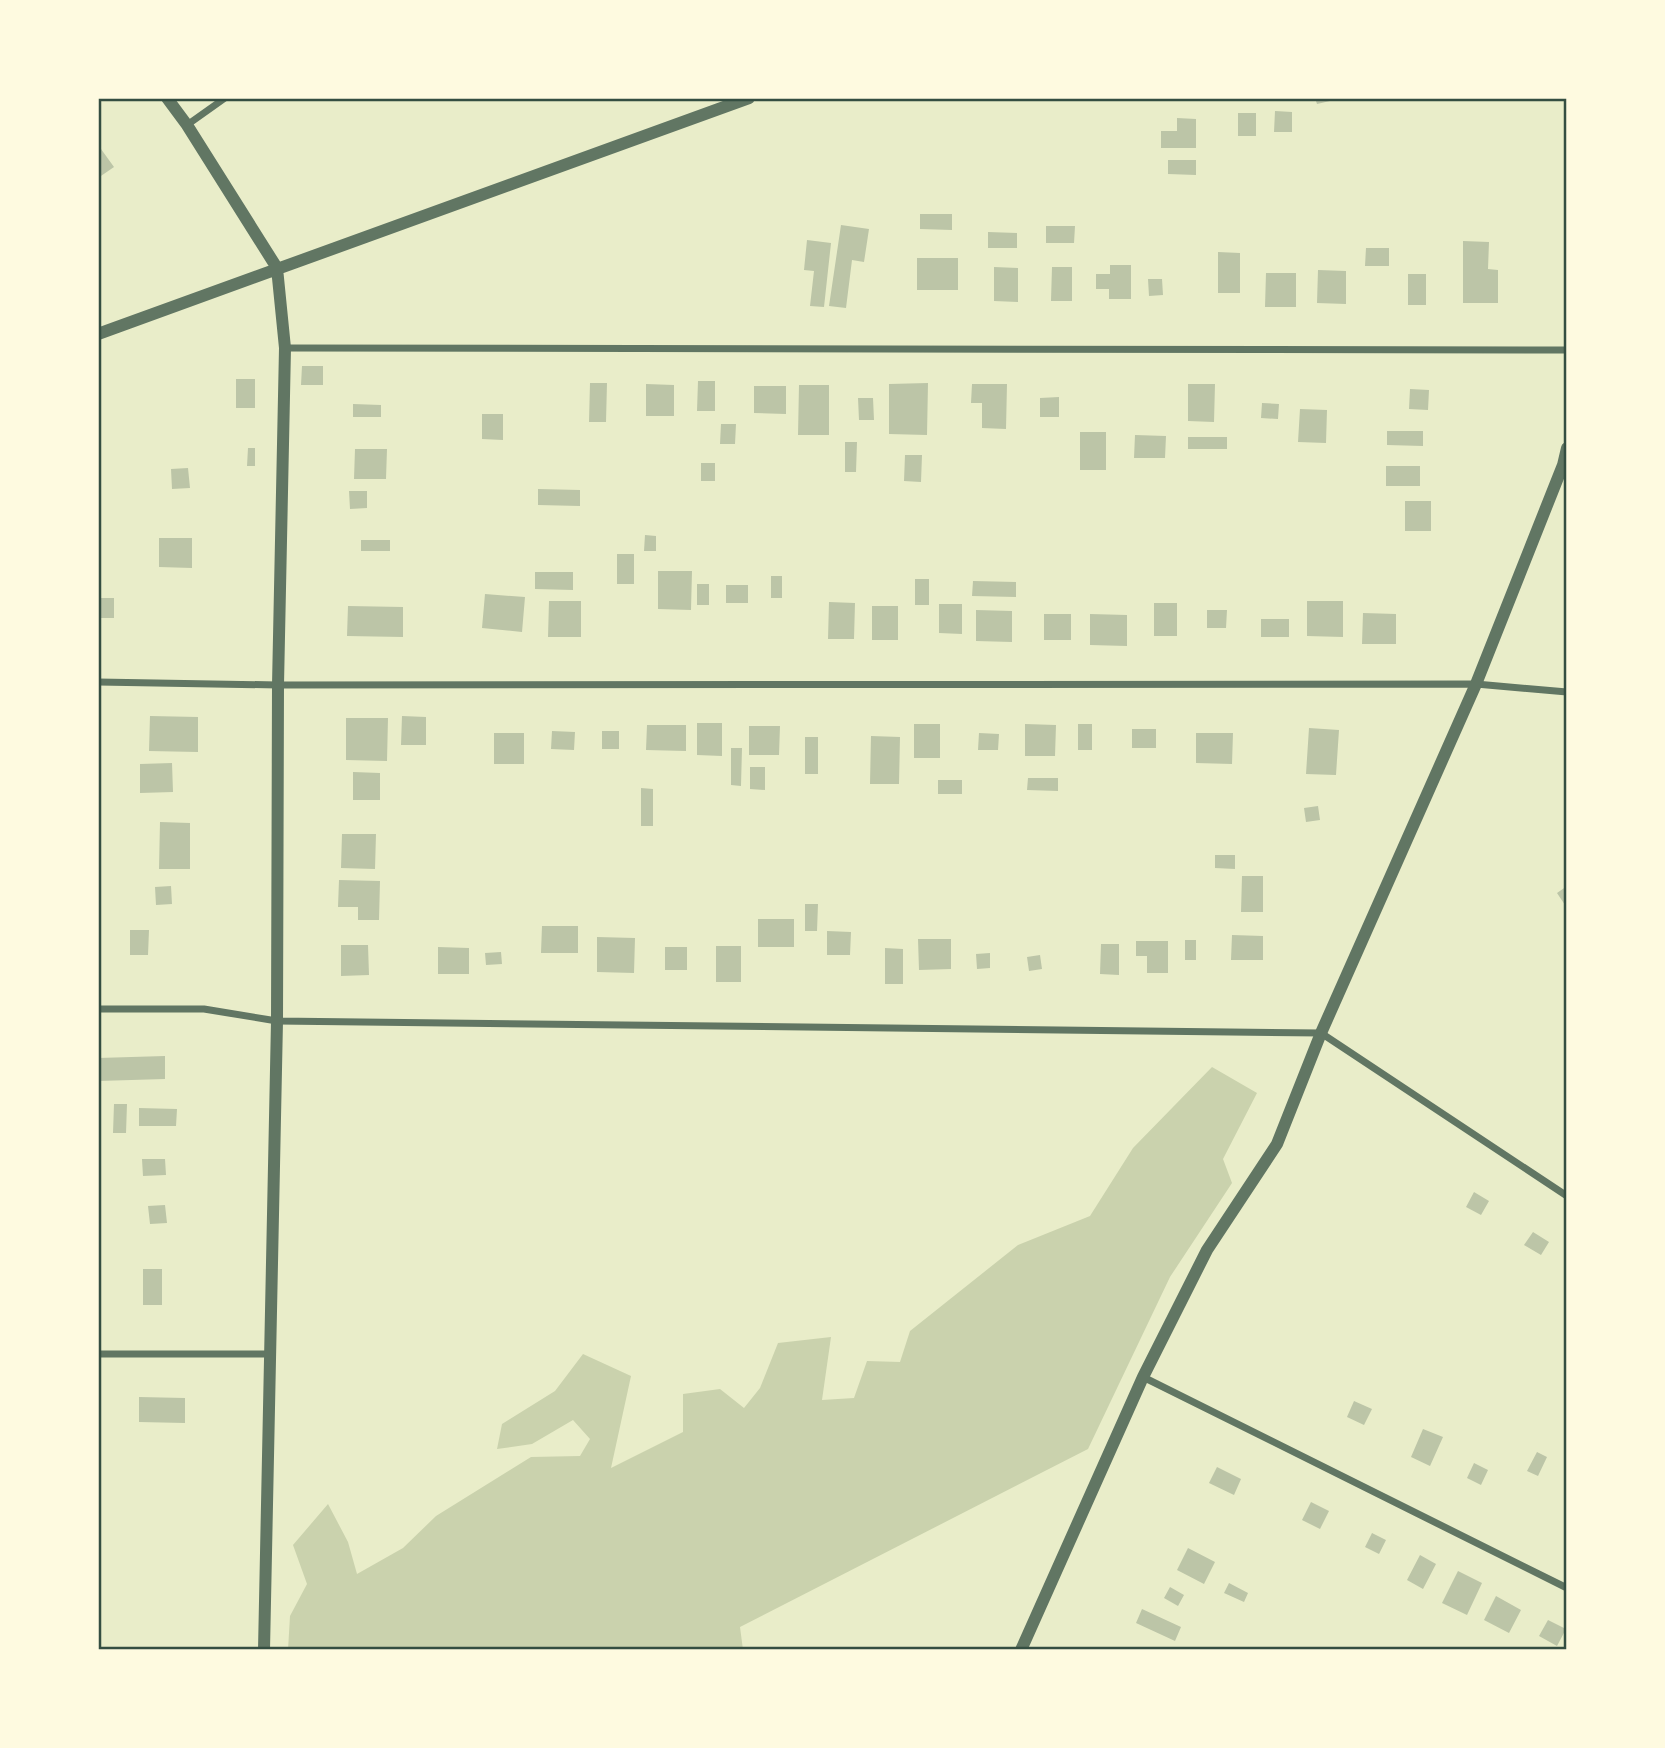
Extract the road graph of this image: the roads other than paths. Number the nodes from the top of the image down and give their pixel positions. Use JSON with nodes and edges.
{"nodes":[{"id":1,"x":167,"y":98,"type":"edge"},
{"id":2,"x":225,"y":98,"type":"edge"},
{"id":3,"x":749,"y":98,"type":"edge"},
{"id":4,"x":187,"y":125,"type":"junction"},
{"id":5,"x":277,"y":268,"type":"junction"},
{"id":6,"x":98,"y":334,"type":"edge"},
{"id":7,"x":285,"y":348,"type":"junction"},
{"id":8,"x":1567,"y":350,"type":"edge"},
{"id":9,"x":1567,"y":448,"type":"edge"},
{"id":10,"x":98,"y":682,"type":"edge"},
{"id":11,"x":1476,"y":684,"type":"junction"},
{"id":12,"x":278,"y":685,"type":"junction"},
{"id":13,"x":1567,"y":692,"type":"edge"},
{"id":14,"x":98,"y":1009,"type":"edge"},
{"id":15,"x":277,"y":1021,"type":"junction"},
{"id":16,"x":1321,"y":1033,"type":"junction"},
{"id":17,"x":1567,"y":1196,"type":"edge"},
{"id":18,"x":98,"y":1353,"type":"edge"},
{"id":19,"x":269,"y":1354,"type":"junction"},
{"id":20,"x":1143,"y":1377,"type":"junction"},
{"id":21,"x":1567,"y":1588,"type":"edge"},
{"id":22,"x":264,"y":1650,"type":"edge"},
{"id":23,"x":1021,"y":1650,"type":"edge"}],
"edges":[{"from":1,"to":4,"type":"street"},
{"from":2,"to":4,"type":"street"},
{"from":3,"to":5,"type":"street"},
{"from":4,"to":5,"type":"street"},
{"from":5,"to":6,"type":"street"},
{"from":5,"to":7,"type":"street"},
{"from":7,"to":8,"type":"street"},
{"from":7,"to":12,"type":"street"},
{"from":9,"to":11,"type":"street"},
{"from":10,"to":12,"type":"street"},
{"from":11,"to":12,"type":"street"},
{"from":11,"to":13,"type":"street"},
{"from":11,"to":16,"type":"street"},
{"from":12,"to":15,"type":"street"},
{"from":14,"to":15,"type":"street"},
{"from":15,"to":16,"type":"street"},
{"from":15,"to":19,"type":"street"},
{"from":16,"to":17,"type":"street"},
{"from":16,"to":20,"type":"street"},
{"from":18,"to":19,"type":"street"},
{"from":19,"to":22,"type":"street"},
{"from":20,"to":21,"type":"street"},
{"from":20,"to":23,"type":"street"}]}
